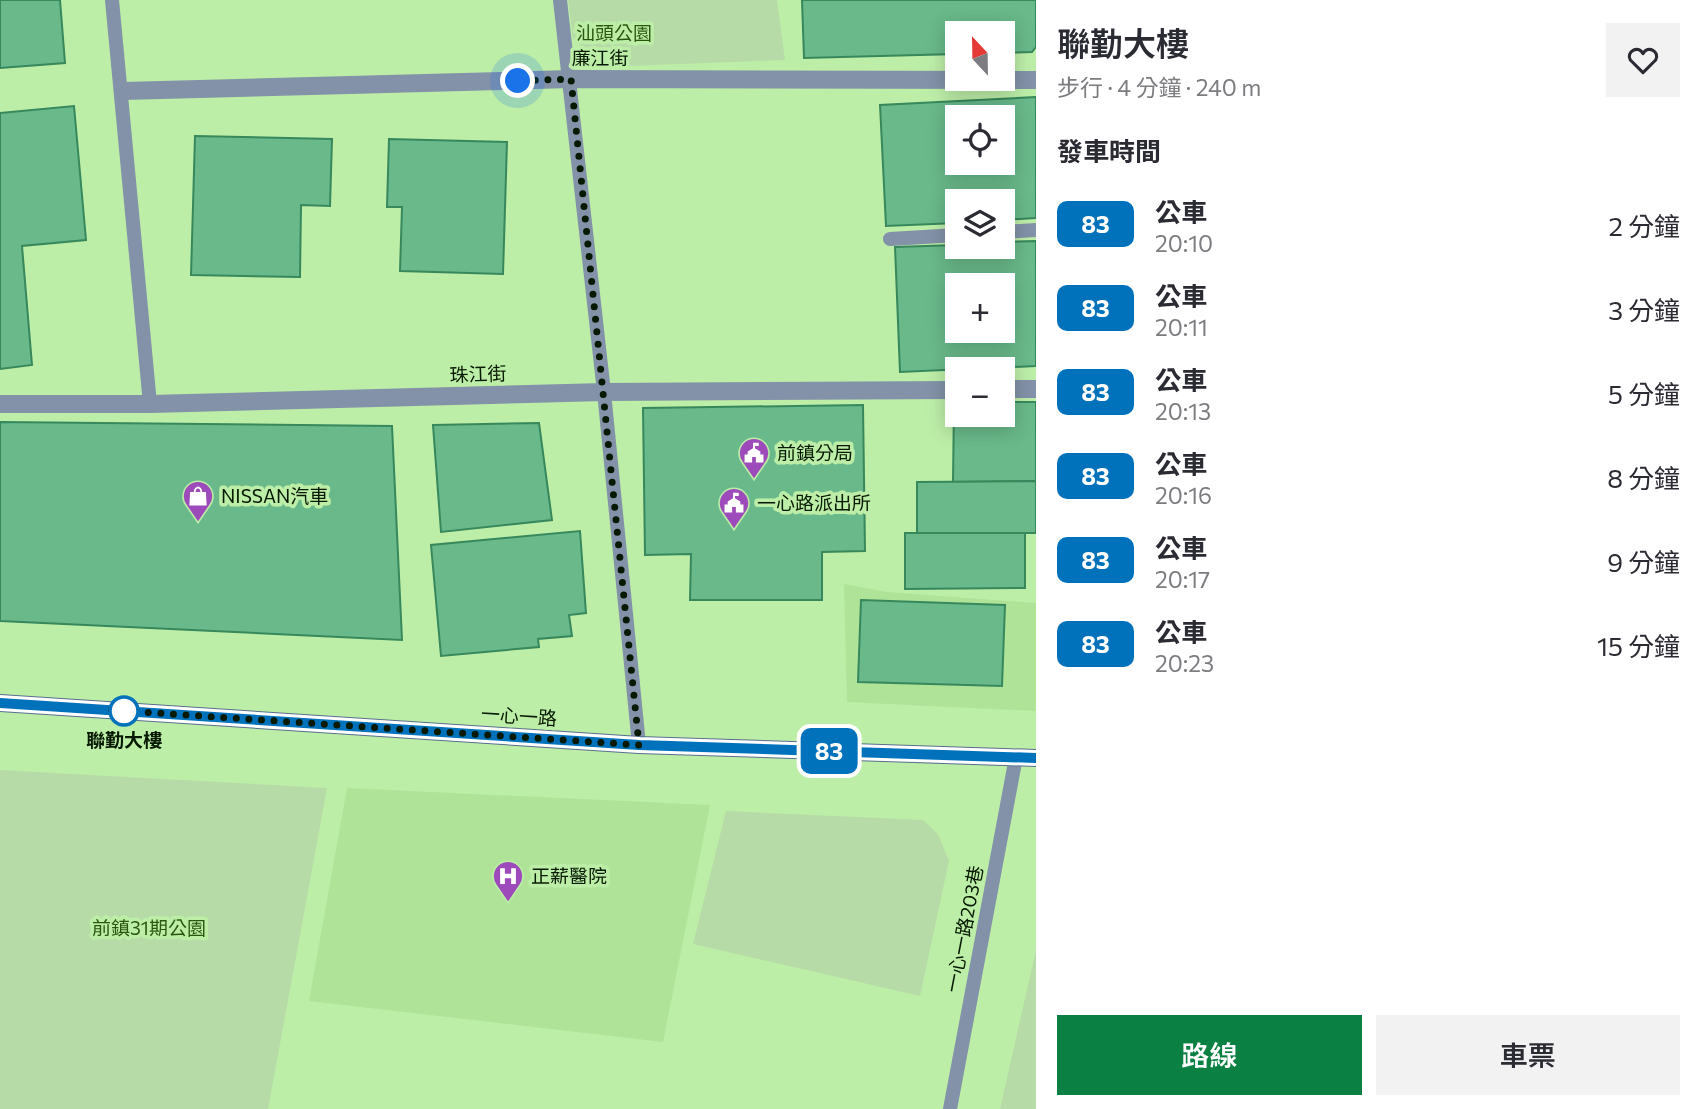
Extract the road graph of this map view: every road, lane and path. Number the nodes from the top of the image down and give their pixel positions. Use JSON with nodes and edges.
{"nodes":[{"id":1,"x":112,"y":0,"type":"edge"},
{"id":2,"x":560,"y":0,"type":"edge"},
{"id":3,"x":571,"y":79,"type":"junction"},
{"id":4,"x":1036,"y":80,"type":"edge"},
{"id":5,"x":122,"y":91,"type":"junction"},
{"id":6,"x":1036,"y":230,"type":"edge"},
{"id":7,"x":1015,"y":231,"type":"edge"},
{"id":8,"x":945,"y":236,"type":"edge"},
{"id":9,"x":890,"y":239,"type":"dead end"},
{"id":10,"x":1015,"y":389,"type":"edge"},
{"id":11,"x":1036,"y":389,"type":"edge"},
{"id":12,"x":945,"y":390,"type":"edge"},
{"id":13,"x":604,"y":391,"type":"junction"},
{"id":14,"x":0,"y":404,"type":"edge"},
{"id":15,"x":149,"y":404,"type":"junction"},
{"id":16,"x":0,"y":703,"type":"edge"},
{"id":17,"x":639,"y":745,"type":"junction"},
{"id":18,"x":1016,"y":757,"type":"junction"},
{"id":19,"x":1036,"y":758,"type":"edge"},
{"id":20,"x":950,"y":1109,"type":"edge"}],
"edges":[{"from":1,"to":5,"type":"lane"},
{"from":2,"to":3,"type":"lane"},
{"from":3,"to":4,"type":"street","name":"廉江街"},
{"from":3,"to":5,"type":"street","name":"廉江街"},
{"from":3,"to":13,"type":"lane"},
{"from":5,"to":15,"type":"lane"},
{"from":6,"to":7,"type":"lane"},
{"from":8,"to":9,"type":"lane"},
{"from":10,"to":11,"type":"street"},
{"from":12,"to":13,"type":"street","name":"珠江街"},
{"from":13,"to":15,"type":"street","name":"珠江街"},
{"from":13,"to":17,"type":"lane"},
{"from":14,"to":15,"type":"street","name":"珠江街"},
{"from":16,"to":17,"type":"street","name":"一心一路"},
{"from":17,"to":18,"type":"street","name":"一心一路"},
{"from":18,"to":19,"type":"street","name":"一心一路"},
{"from":18,"to":20,"type":"lane","name":"一心一路203巷"}]}
